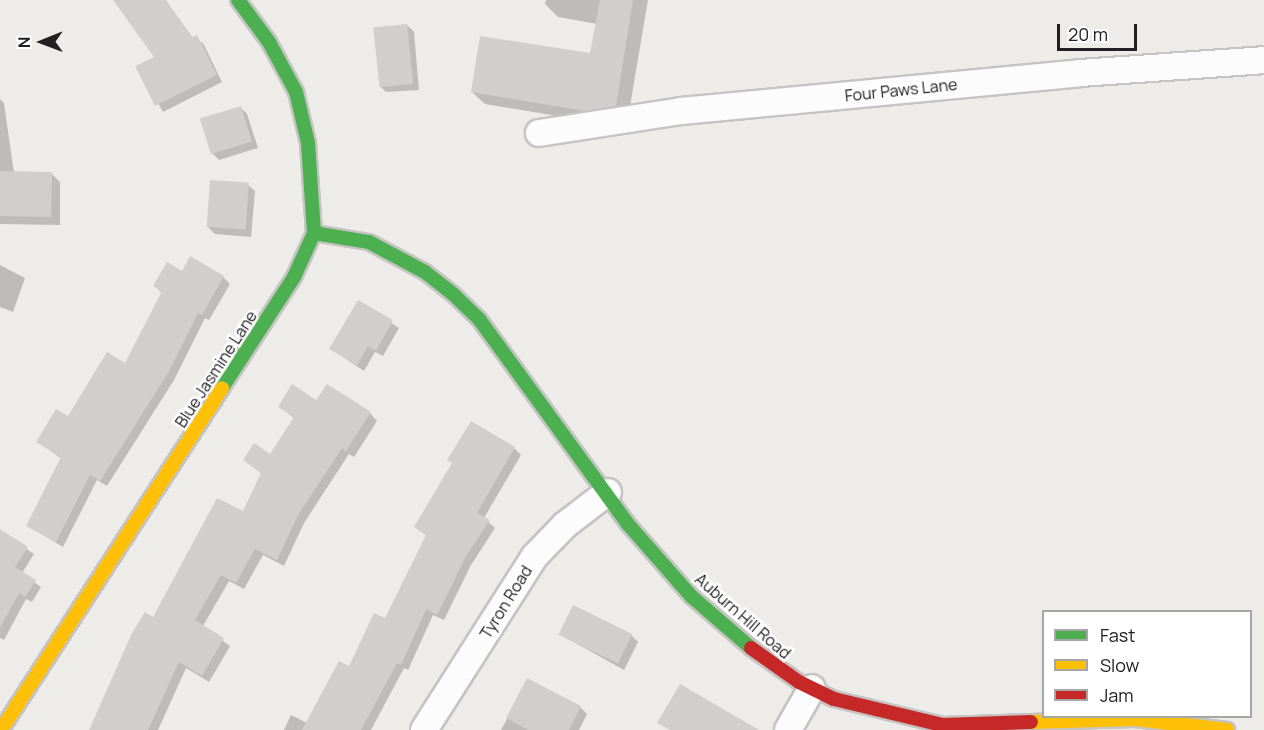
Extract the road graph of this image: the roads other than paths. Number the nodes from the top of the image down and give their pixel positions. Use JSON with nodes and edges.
{"nodes":[{"id":1,"x":238,"y":0,"type":"edge"},
{"id":2,"x":1264,"y":60,"type":"edge"},
{"id":3,"x":539,"y":133,"type":"dead end"},
{"id":4,"x":314,"y":233,"type":"junction"},
{"id":5,"x":608,"y":492,"type":"junction"},
{"id":6,"x":812,"y":688,"type":"junction"},
{"id":7,"x":1,"y":730,"type":"edge"},
{"id":8,"x":424,"y":730,"type":"edge"},
{"id":9,"x":788,"y":730,"type":"edge"},
{"id":10,"x":1227,"y":730,"type":"edge"}],
"edges":[{"from":1,"to":4,"type":"street","name":"Blue Jasmine Lane"},
{"from":2,"to":3,"type":"street","name":"Four Paws Lane"},
{"from":4,"to":5,"type":"street","name":"Auburn Hill Road"},
{"from":4,"to":7,"type":"street","name":"Blue Jasmine Lane"},
{"from":5,"to":6,"type":"street","name":"Auburn Hill Road"},
{"from":5,"to":8,"type":"street","name":"Tyron Road"},
{"from":6,"to":9,"type":"street"},
{"from":6,"to":10,"type":"street","name":"Auburn Hill Road"}]}
